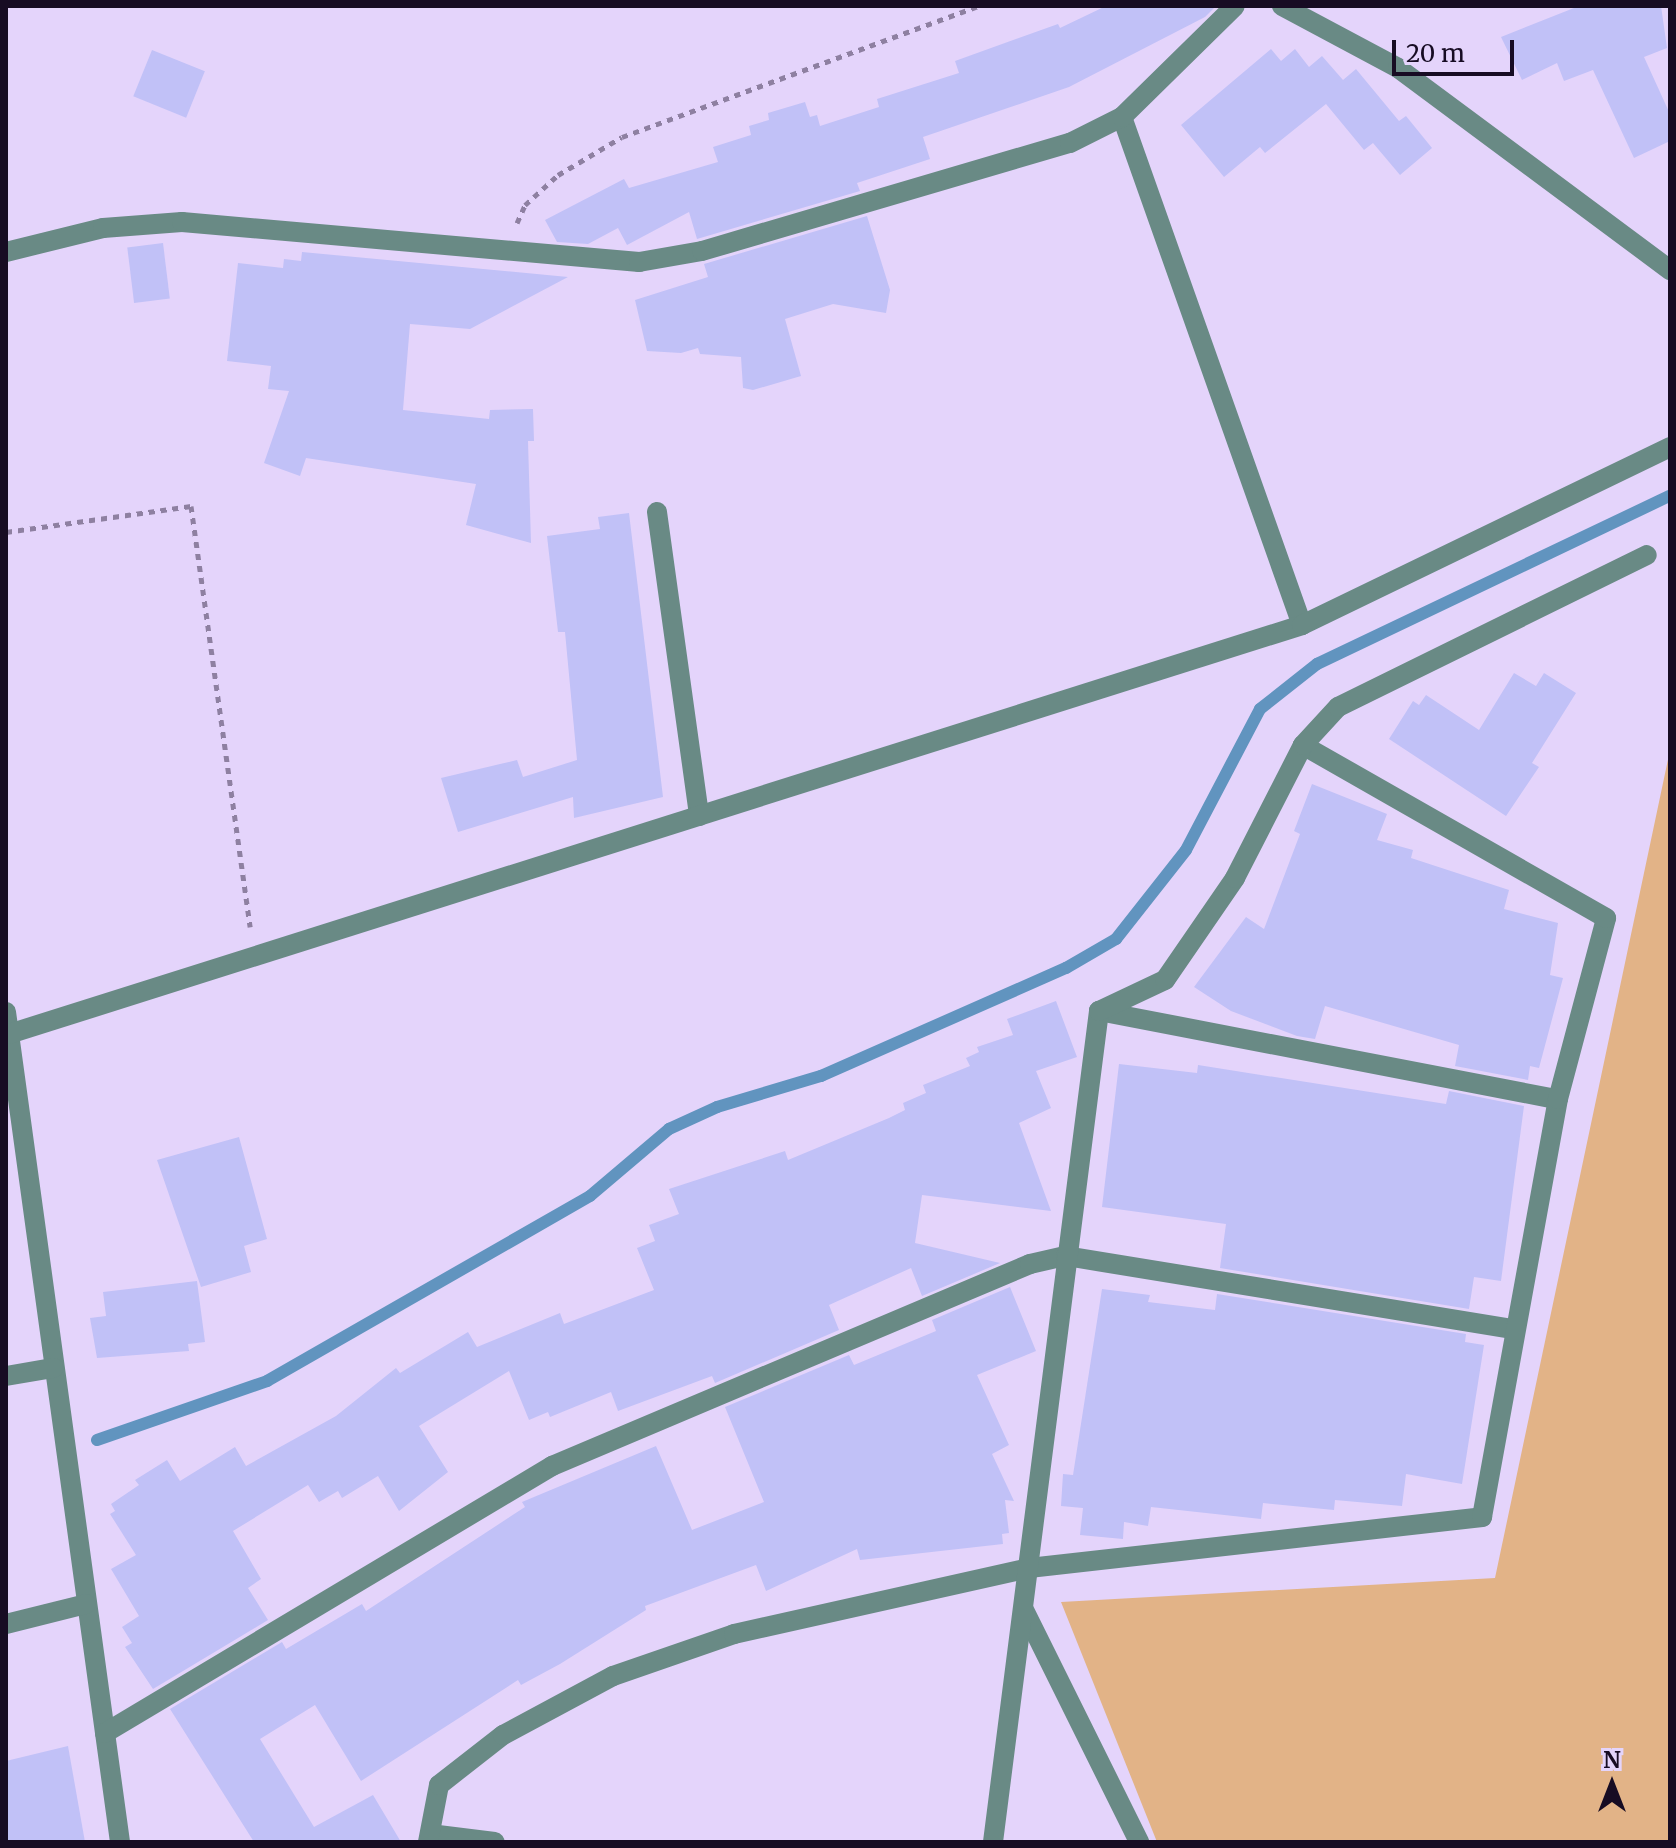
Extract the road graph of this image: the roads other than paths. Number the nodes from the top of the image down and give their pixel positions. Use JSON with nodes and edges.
{"nodes":[{"id":1,"x":1235,"y":6,"type":"edge"},
{"id":2,"x":1282,"y":6,"type":"edge"},
{"id":3,"x":1122,"y":117,"type":"junction"},
{"id":4,"x":6,"y":252,"type":"edge"},
{"id":5,"x":1670,"y":270,"type":"edge"},
{"id":6,"x":1670,"y":447,"type":"edge"},
{"id":7,"x":657,"y":512,"type":"dead end"},
{"id":8,"x":1647,"y":555,"type":"dead end"},
{"id":9,"x":1302,"y":625,"type":"junction"},
{"id":10,"x":1303,"y":745,"type":"junction"},
{"id":11,"x":699,"y":816,"type":"junction"},
{"id":12,"x":1099,"y":1011,"type":"junction"},
{"id":13,"x":6,"y":1012,"type":"edge"},
{"id":14,"x":9,"y":1034,"type":"junction"},
{"id":15,"x":1558,"y":1099,"type":"junction"},
{"id":16,"x":1066,"y":1256,"type":"junction"},
{"id":17,"x":1513,"y":1329,"type":"junction"},
{"id":18,"x":53,"y":1368,"type":"junction"},
{"id":19,"x":6,"y":1376,"type":"edge"},
{"id":20,"x":1029,"y":1568,"type":"junction"},
{"id":21,"x":86,"y":1604,"type":"junction"},
{"id":22,"x":1024,"y":1610,"type":"junction"},
{"id":23,"x":6,"y":1624,"type":"edge"},
{"id":24,"x":105,"y":1733,"type":"junction"},
{"id":25,"x":429,"y":1838,"type":"edge"},
{"id":26,"x":120,"y":1842,"type":"edge"},
{"id":27,"x":495,"y":1842,"type":"edge"},
{"id":28,"x":993,"y":1842,"type":"edge"},
{"id":29,"x":1139,"y":1842,"type":"edge"}],
"edges":[{"from":1,"to":3,"type":"street"},
{"from":2,"to":5,"type":"street"},
{"from":3,"to":4,"type":"street"},
{"from":3,"to":9,"type":"street"},
{"from":6,"to":9,"type":"street"},
{"from":7,"to":11,"type":"street"},
{"from":8,"to":10,"type":"street"},
{"from":9,"to":11,"type":"street"},
{"from":10,"to":12,"type":"street"},
{"from":10,"to":15,"type":"street"},
{"from":11,"to":14,"type":"street"},
{"from":12,"to":15,"type":"street"},
{"from":12,"to":16,"type":"street"},
{"from":13,"to":14,"type":"street"},
{"from":14,"to":18,"type":"street"},
{"from":15,"to":17,"type":"street"},
{"from":16,"to":17,"type":"street"},
{"from":16,"to":20,"type":"street"},
{"from":16,"to":24,"type":"street"},
{"from":17,"to":20,"type":"street"},
{"from":18,"to":19,"type":"street"},
{"from":18,"to":21,"type":"street"},
{"from":20,"to":22,"type":"street"},
{"from":20,"to":25,"type":"street"},
{"from":21,"to":23,"type":"street"},
{"from":21,"to":24,"type":"street"},
{"from":22,"to":28,"type":"street"},
{"from":22,"to":29,"type":"street"},
{"from":24,"to":26,"type":"street"},
{"from":25,"to":27,"type":"street"}]}
